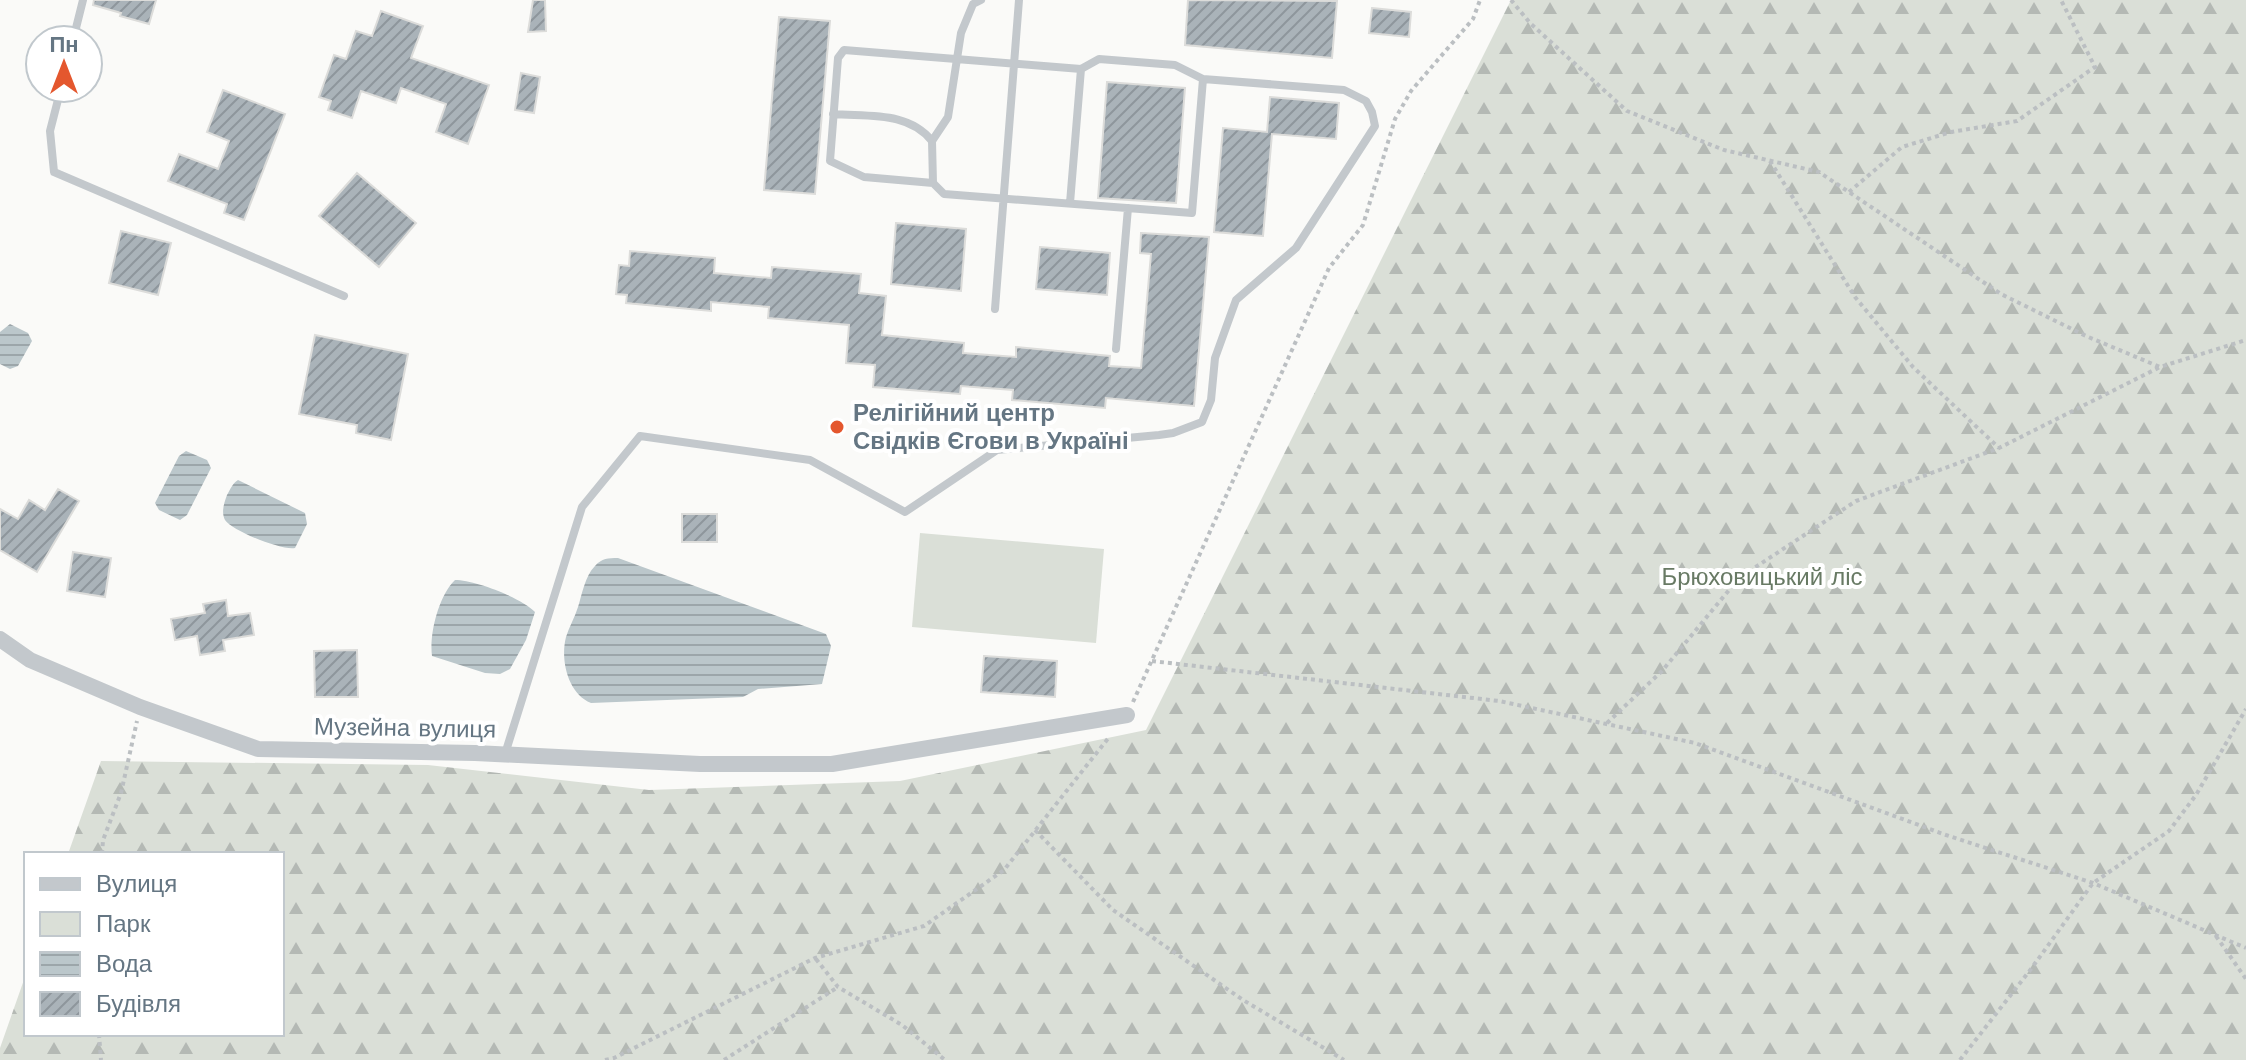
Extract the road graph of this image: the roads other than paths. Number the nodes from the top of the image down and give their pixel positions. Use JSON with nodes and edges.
{"nodes":[{"id":1,"x":83,"y":0,"type":"edge"},
{"id":2,"x":981,"y":0,"type":"edge"},
{"id":3,"x":1019,"y":0,"type":"edge"},
{"id":4,"x":77,"y":24,"type":"edge"},
{"id":5,"x":956,"y":58,"type":"junction"},
{"id":6,"x":1014,"y":63,"type":"junction"},
{"id":7,"x":1081,"y":69,"type":"junction"},
{"id":8,"x":1203,"y":79,"type":"junction"},
{"id":9,"x":57,"y":104,"type":"edge"},
{"id":10,"x":833,"y":114,"type":"junction"},
{"id":11,"x":932,"y":141,"type":"junction"},
{"id":12,"x":933,"y":183,"type":"junction"},
{"id":13,"x":1003,"y":199,"type":"junction"},
{"id":14,"x":1070,"y":203,"type":"junction"},
{"id":15,"x":1128,"y":208,"type":"junction"},
{"id":16,"x":344,"y":296,"type":"dead end"},
{"id":17,"x":995,"y":309,"type":"dead end"},
{"id":18,"x":1116,"y":349,"type":"dead end"},
{"id":19,"x":0,"y":639,"type":"edge"},
{"id":20,"x":1127,"y":715,"type":"road end"},
{"id":21,"x":505,"y":754,"type":"junction"}],
"edges":[{"from":1,"to":4,"type":"lane"},
{"from":2,"to":5,"type":"lane"},
{"from":3,"to":6,"type":"lane"},
{"from":5,"to":6,"type":"lane"},
{"from":5,"to":10,"type":"lane"},
{"from":5,"to":11,"type":"lane"},
{"from":6,"to":7,"type":"lane"},
{"from":6,"to":13,"type":"lane"},
{"from":7,"to":8,"type":"lane"},
{"from":7,"to":14,"type":"lane"},
{"from":8,"to":15,"type":"lane"},
{"from":8,"to":21,"type":"lane"},
{"from":9,"to":16,"type":"lane"},
{"from":10,"to":11,"type":"lane"},
{"from":10,"to":12,"type":"lane"},
{"from":11,"to":12,"type":"lane"},
{"from":12,"to":13,"type":"lane"},
{"from":13,"to":14,"type":"lane"},
{"from":13,"to":17,"type":"lane"},
{"from":14,"to":15,"type":"lane"},
{"from":15,"to":18,"type":"lane"},
{"from":19,"to":21,"type":"street","name":"Музейна вулиця"},
{"from":20,"to":21,"type":"street","name":"Музейна вулиця"}]}
